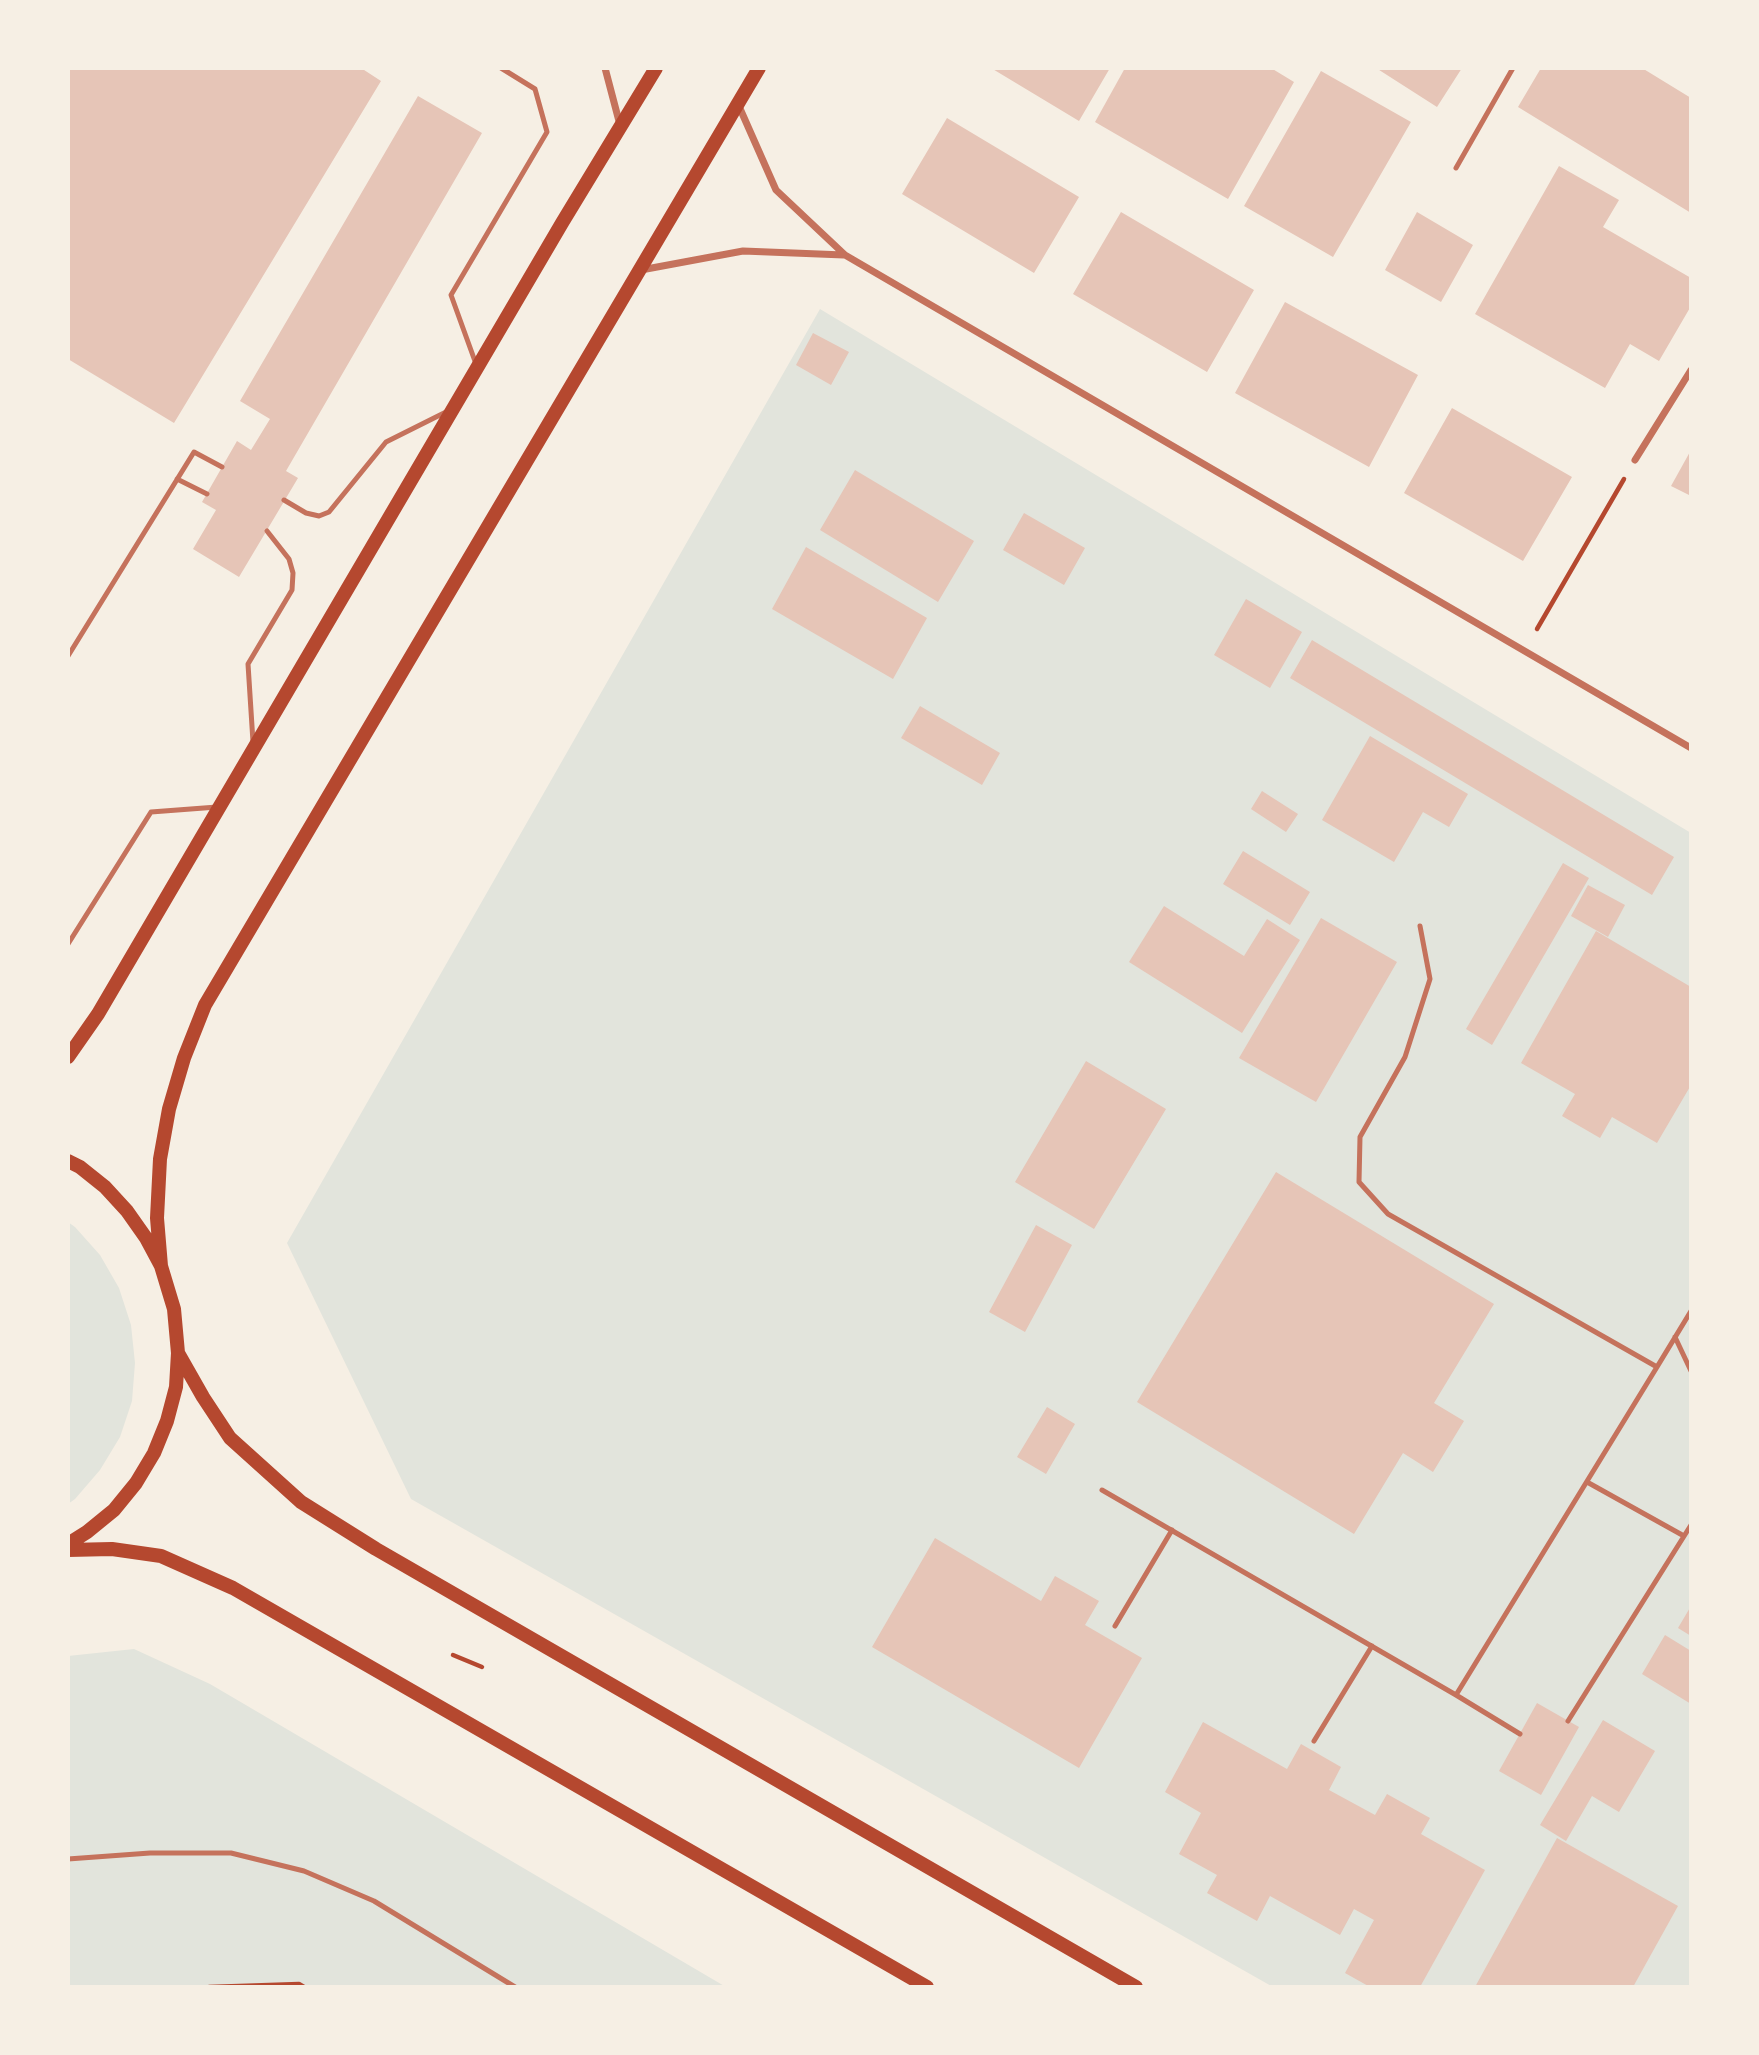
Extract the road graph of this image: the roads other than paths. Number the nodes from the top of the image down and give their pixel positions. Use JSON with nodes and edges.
{"nodes":[{"id":1,"x":501,"y":68,"type":"edge"},
{"id":2,"x":605,"y":68,"type":"edge"},
{"id":3,"x":656,"y":68,"type":"edge"},
{"id":4,"x":759,"y":68,"type":"edge"},
{"id":5,"x":1513,"y":68,"type":"edge"},
{"id":6,"x":738,"y":104,"type":"junction"},
{"id":7,"x":621,"y":127,"type":"junction"},
{"id":8,"x":1455,"y":168,"type":"dead end"},
{"id":9,"x":845,"y":255,"type":"junction"},
{"id":10,"x":639,"y":270,"type":"junction"},
{"id":11,"x":477,"y":368,"type":"junction"},
{"id":12,"x":1691,"y":370,"type":"edge"},
{"id":13,"x":454,"y":408,"type":"junction"},
{"id":14,"x":1635,"y":460,"type":"road end"},
{"id":15,"x":222,"y":467,"type":"dead end"},
{"id":16,"x":177,"y":479,"type":"junction"},
{"id":17,"x":207,"y":494,"type":"dead end"},
{"id":18,"x":284,"y":500,"type":"dead end"},
{"id":19,"x":267,"y":530,"type":"dead end"},
{"id":20,"x":68,"y":656,"type":"edge"},
{"id":21,"x":1691,"y":748,"type":"edge"},
{"id":22,"x":253,"y":750,"type":"junction"},
{"id":23,"x":220,"y":807,"type":"junction"},
{"id":24,"x":1420,"y":926,"type":"dead end"},
{"id":25,"x":68,"y":944,"type":"edge"},
{"id":26,"x":68,"y":1057,"type":"edge"},
{"id":27,"x":68,"y":1161,"type":"edge"},
{"id":28,"x":161,"y":1266,"type":"junction"},
{"id":29,"x":1691,"y":1311,"type":"edge"},
{"id":30,"x":1675,"y":1337,"type":"junction"},
{"id":31,"x":178,"y":1353,"type":"junction"},
{"id":32,"x":1657,"y":1367,"type":"junction"},
{"id":33,"x":1691,"y":1371,"type":"edge"},
{"id":34,"x":1587,"y":1482,"type":"junction"},
{"id":35,"x":1102,"y":1490,"type":"dead end"},
{"id":36,"x":1691,"y":1524,"type":"edge"},
{"id":37,"x":1172,"y":1530,"type":"junction"},
{"id":38,"x":1684,"y":1536,"type":"junction"},
{"id":39,"x":68,"y":1544,"type":"edge"},
{"id":40,"x":68,"y":1550,"type":"edge"},
{"id":41,"x":1115,"y":1626,"type":"dead end"},
{"id":42,"x":1372,"y":1646,"type":"junction"},
{"id":43,"x":1456,"y":1695,"type":"junction"},
{"id":44,"x":1568,"y":1721,"type":"dead end"},
{"id":45,"x":1520,"y":1734,"type":"dead end"},
{"id":46,"x":1314,"y":1741,"type":"dead end"},
{"id":47,"x":68,"y":1858,"type":"edge"},
{"id":48,"x":515,"y":1987,"type":"edge"},
{"id":49,"x":927,"y":1987,"type":"edge"},
{"id":50,"x":1136,"y":1987,"type":"edge"}],
"edges":[{"from":1,"to":11,"type":"lane"},
{"from":2,"to":7,"type":"street"},
{"from":3,"to":7,"type":"main road"},
{"from":4,"to":6,"type":"main road"},
{"from":5,"to":8,"type":"lane"},
{"from":6,"to":9,"type":"street"},
{"from":6,"to":10,"type":"main road"},
{"from":7,"to":11,"type":"main road"},
{"from":9,"to":10,"type":"street"},
{"from":9,"to":21,"type":"street"},
{"from":10,"to":28,"type":"main road"},
{"from":11,"to":13,"type":"main road"},
{"from":12,"to":14,"type":"street"},
{"from":13,"to":18,"type":"lane"},
{"from":13,"to":22,"type":"main road"},
{"from":15,"to":16,"type":"lane"},
{"from":16,"to":17,"type":"lane"},
{"from":16,"to":20,"type":"lane"},
{"from":19,"to":22,"type":"lane"},
{"from":22,"to":23,"type":"main road"},
{"from":23,"to":25,"type":"lane"},
{"from":23,"to":26,"type":"main road"},
{"from":24,"to":32,"type":"lane"},
{"from":27,"to":28,"type":"main road"},
{"from":28,"to":31,"type":"main road"},
{"from":29,"to":30,"type":"lane"},
{"from":30,"to":32,"type":"lane"},
{"from":30,"to":33,"type":"lane"},
{"from":31,"to":39,"type":"main road"},
{"from":31,"to":50,"type":"main road"},
{"from":32,"to":34,"type":"lane"},
{"from":34,"to":38,"type":"lane"},
{"from":34,"to":43,"type":"lane"},
{"from":35,"to":37,"type":"lane"},
{"from":36,"to":38,"type":"lane"},
{"from":37,"to":41,"type":"lane"},
{"from":37,"to":42,"type":"lane"},
{"from":38,"to":44,"type":"lane"},
{"from":40,"to":49,"type":"main road"},
{"from":42,"to":43,"type":"lane"},
{"from":42,"to":46,"type":"lane"},
{"from":43,"to":45,"type":"lane"},
{"from":47,"to":48,"type":"lane"}]}
